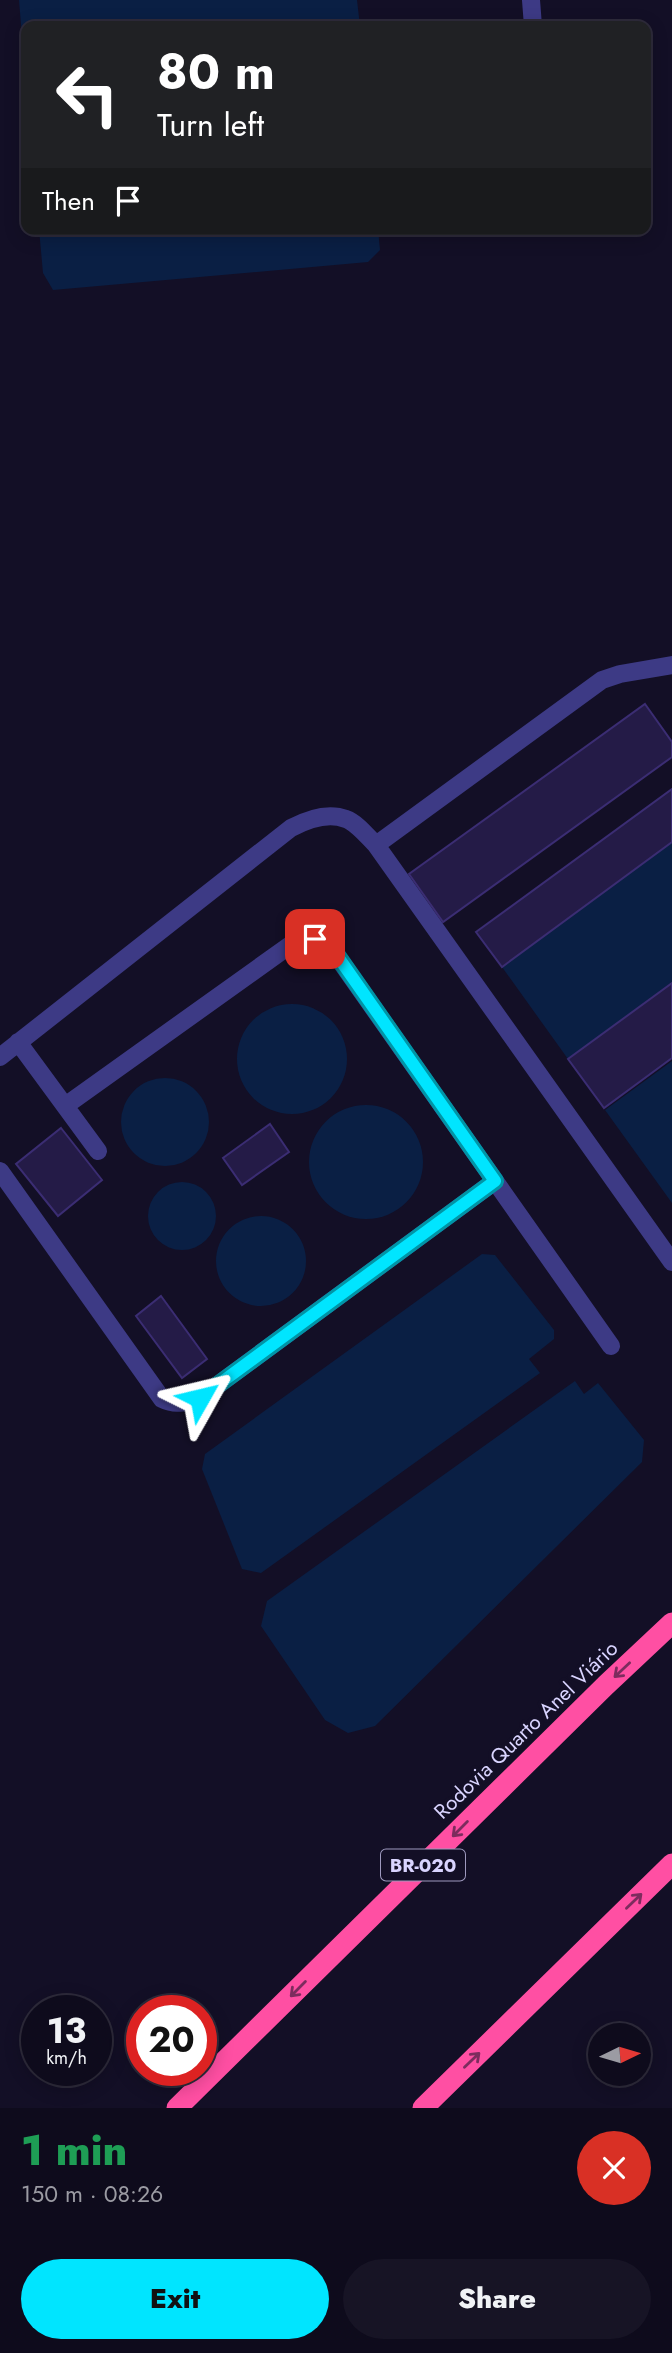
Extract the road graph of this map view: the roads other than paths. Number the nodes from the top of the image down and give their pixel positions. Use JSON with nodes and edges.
{"nodes":[{"id":1,"x":531,"y":0,"type":"edge"},
{"id":2,"x":533,"y":21,"type":"edge"},
{"id":3,"x":672,"y":665,"type":"edge"},
{"id":4,"x":376,"y":845,"type":"junction"},
{"id":5,"x":18,"y":1042,"type":"junction"},
{"id":6,"x":0,"y":1057,"type":"edge"},
{"id":7,"x":65,"y":1106,"type":"junction"},
{"id":8,"x":98,"y":1151,"type":"dead end"},
{"id":9,"x":0,"y":1171,"type":"edge"},
{"id":10,"x":495,"y":1181,"type":"junction"},
{"id":11,"x":672,"y":1262,"type":"edge"},
{"id":12,"x":611,"y":1346,"type":"dead end"},
{"id":13,"x":672,"y":1623,"type":"edge"},
{"id":14,"x":672,"y":1864,"type":"edge"},
{"id":15,"x":177,"y":2108,"type":"edge"},
{"id":16,"x":423,"y":2108,"type":"edge"}],
"edges":[{"from":1,"to":2,"type":"lane"},
{"from":3,"to":4,"type":"lane"},
{"from":4,"to":5,"type":"lane"},
{"from":4,"to":11,"type":"lane"},
{"from":5,"to":6,"type":"lane"},
{"from":5,"to":7,"type":"lane"},
{"from":7,"to":8,"type":"lane"},
{"from":7,"to":10,"type":"lane"},
{"from":9,"to":10,"type":"lane"},
{"from":10,"to":12,"type":"lane"},
{"from":13,"to":15,"type":"highway","name":"Rodovia Quarto Anel Viário","number":"BR-020","one_way":true},
{"from":16,"to":14,"type":"highway","one_way":true}]}
